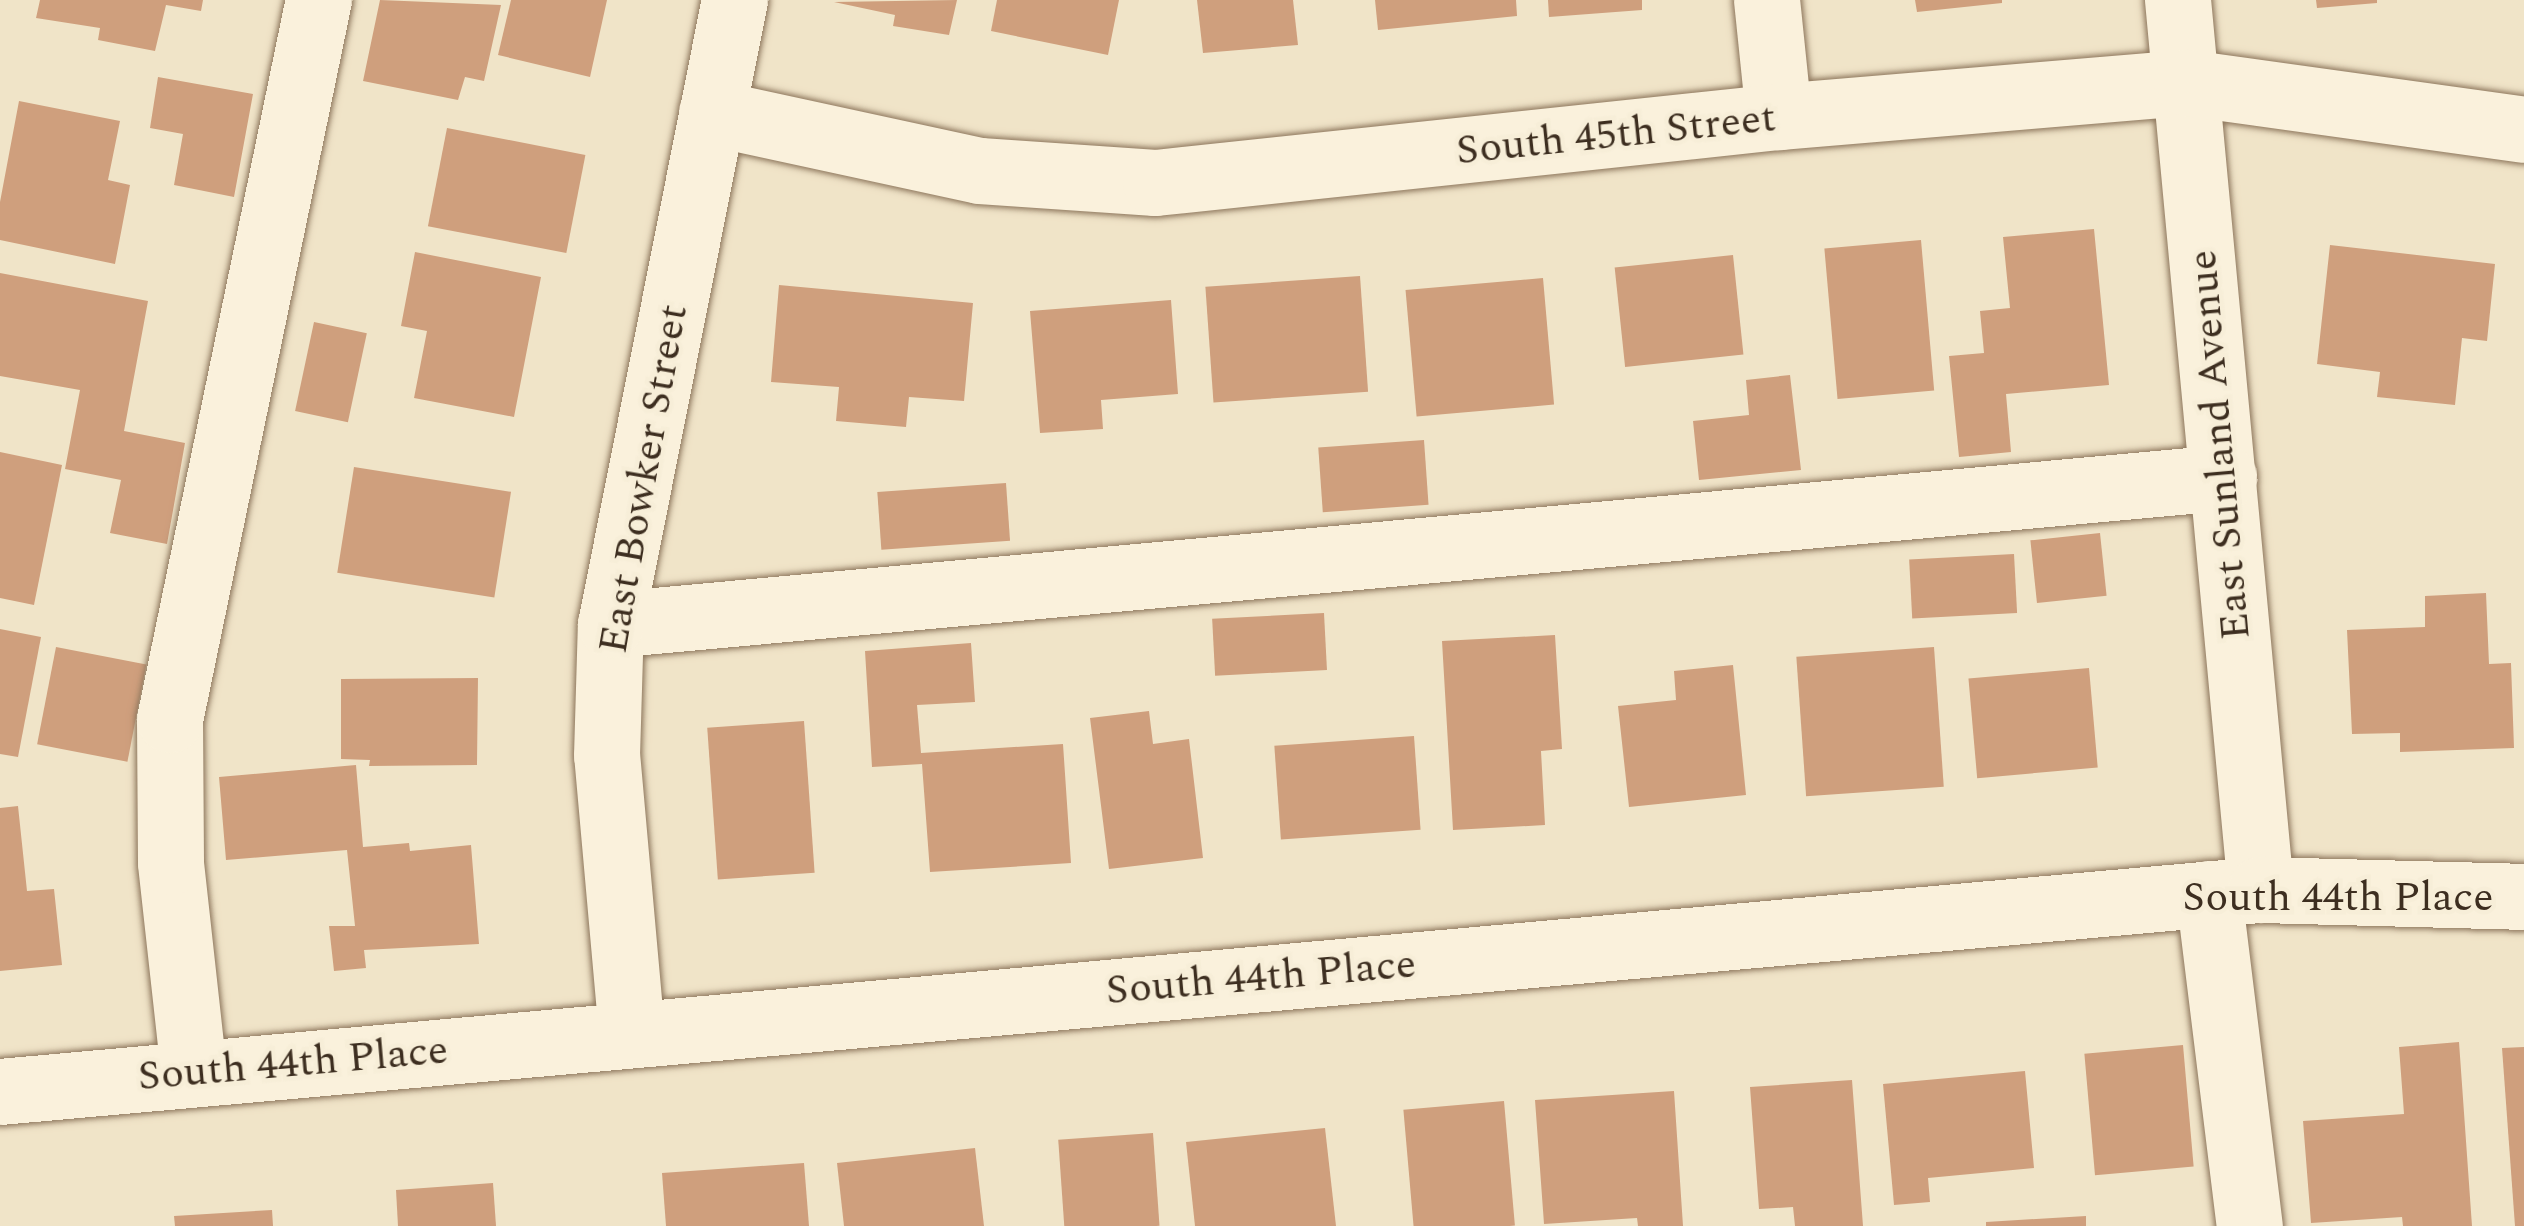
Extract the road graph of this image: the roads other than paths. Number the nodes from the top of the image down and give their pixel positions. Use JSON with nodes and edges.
{"nodes":[{"id":1,"x":319,"y":0,"type":"edge"},
{"id":2,"x":735,"y":0,"type":"edge"},
{"id":3,"x":1767,"y":0,"type":"edge"},
{"id":4,"x":2177,"y":0,"type":"edge"},
{"id":5,"x":2187,"y":82,"type":"junction"},
{"id":6,"x":712,"y":113,"type":"junction"},
{"id":7,"x":1779,"y":117,"type":"junction"},
{"id":8,"x":2524,"y":130,"type":"edge"},
{"id":9,"x":2224,"y":478,"type":"junction"},
{"id":10,"x":611,"y":625,"type":"junction"},
{"id":11,"x":2235,"y":892,"type":"junction"},
{"id":12,"x":2524,"y":898,"type":"edge"},
{"id":13,"x":632,"y":1034,"type":"junction"},
{"id":14,"x":194,"y":1072,"type":"junction"},
{"id":15,"x":0,"y":1092,"type":"edge"},
{"id":16,"x":2250,"y":1226,"type":"edge"}],
"edges":[{"from":1,"to":14,"type":"street"},
{"from":2,"to":6,"type":"street","name":"East Bowker Street"},
{"from":3,"to":7,"type":"street"},
{"from":4,"to":5,"type":"street","name":"East Sunland Avenue"},
{"from":5,"to":7,"type":"street","name":"South 45th Street"},
{"from":5,"to":8,"type":"street","name":"South 45th Street"},
{"from":5,"to":9,"type":"street","name":"East Sunland Avenue"},
{"from":6,"to":7,"type":"street","name":"South 45th Street"},
{"from":6,"to":10,"type":"street","name":"East Bowker Street"},
{"from":9,"to":10,"type":"street"},
{"from":9,"to":11,"type":"street","name":"East Sunland Avenue"},
{"from":10,"to":13,"type":"street","name":"East Bowker Street"},
{"from":11,"to":12,"type":"street","name":"South 44th Place"},
{"from":11,"to":13,"type":"street","name":"South 44th Place"},
{"from":11,"to":16,"type":"street","name":"East Sunland Avenue"},
{"from":13,"to":14,"type":"street","name":"South 44th Place"},
{"from":14,"to":15,"type":"street","name":"South 44th Place"}]}
